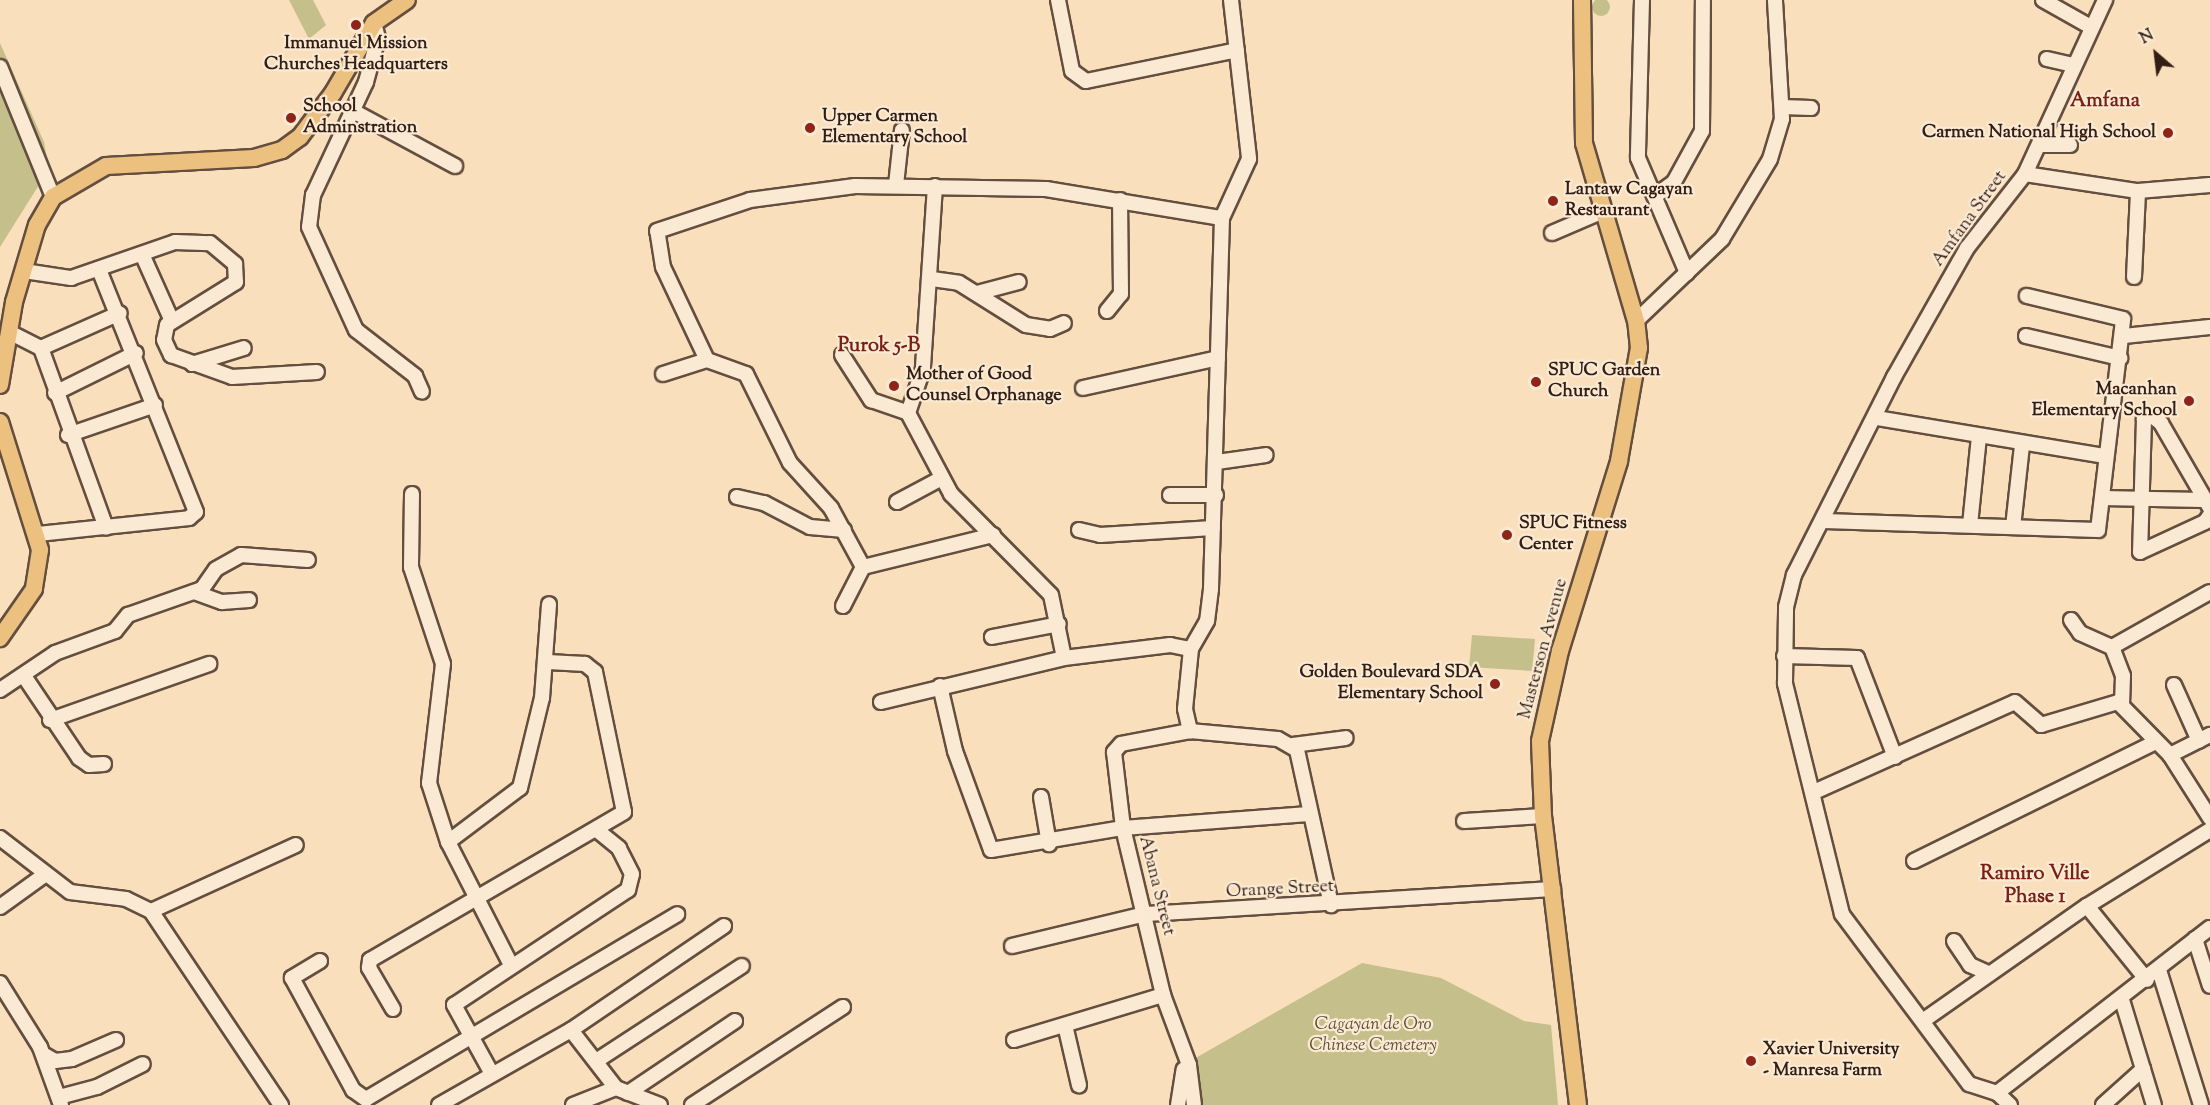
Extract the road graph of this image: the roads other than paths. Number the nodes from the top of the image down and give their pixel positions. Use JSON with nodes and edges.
{"nodes":[{"id":1,"x":406,"y":0,"type":"edge"},
{"id":2,"x":1058,"y":0,"type":"edge"},
{"id":3,"x":1232,"y":0,"type":"edge"},
{"id":4,"x":1582,"y":0,"type":"edge"},
{"id":5,"x":1642,"y":0,"type":"edge"},
{"id":6,"x":1703,"y":0,"type":"edge"},
{"id":7,"x":1775,"y":0,"type":"edge"},
{"id":8,"x":2043,"y":0,"type":"edge"},
{"id":9,"x":2105,"y":0,"type":"edge"},
{"id":10,"x":374,"y":23,"type":"junction"},
{"id":11,"x":2091,"y":27,"type":"junction"},
{"id":12,"x":1237,"y":50,"type":"junction"},
{"id":13,"x":2047,"y":59,"type":"dead end"},
{"id":14,"x":2074,"y":65,"type":"junction"},
{"id":15,"x":0,"y":67,"type":"edge"},
{"id":16,"x":1782,"y":107,"type":"junction"},
{"id":17,"x":1811,"y":108,"type":"dead end"},
{"id":18,"x":352,"y":111,"type":"junction"},
{"id":19,"x":902,"y":130,"type":"dead end"},
{"id":20,"x":2070,"y":144,"type":"dead end"},
{"id":21,"x":2041,"y":145,"type":"junction"},
{"id":22,"x":455,"y":166,"type":"dead end"},
{"id":23,"x":2025,"y":174,"type":"junction"},
{"id":24,"x":896,"y":184,"type":"junction"},
{"id":25,"x":2210,"y":185,"type":"edge"},
{"id":26,"x":935,"y":186,"type":"junction"},
{"id":27,"x":2138,"y":191,"type":"junction"},
{"id":28,"x":1655,"y":196,"type":"junction"},
{"id":29,"x":53,"y":197,"type":"junction"},
{"id":30,"x":1120,"y":201,"type":"junction"},
{"id":31,"x":1601,"y":212,"type":"junction"},
{"id":32,"x":1222,"y":218,"type":"junction"},
{"id":33,"x":1552,"y":233,"type":"dead end"},
{"id":34,"x":141,"y":254,"type":"junction"},
{"id":35,"x":99,"y":269,"type":"junction"},
{"id":36,"x":24,"y":271,"type":"junction"},
{"id":37,"x":1687,"y":273,"type":"junction"},
{"id":38,"x":2134,"y":277,"type":"dead end"},
{"id":39,"x":932,"y":279,"type":"junction"},
{"id":40,"x":1019,"y":282,"type":"dead end"},
{"id":41,"x":977,"y":293,"type":"junction"},
{"id":42,"x":2027,"y":296,"type":"dead end"},
{"id":43,"x":1107,"y":311,"type":"dead end"},
{"id":44,"x":120,"y":313,"type":"junction"},
{"id":45,"x":172,"y":321,"type":"junction"},
{"id":46,"x":1636,"y":321,"type":"junction"},
{"id":47,"x":1064,"y":323,"type":"dead end"},
{"id":48,"x":2210,"y":327,"type":"edge"},
{"id":49,"x":9,"y":332,"type":"junction"},
{"id":50,"x":2026,"y":336,"type":"dead end"},
{"id":51,"x":2124,"y":336,"type":"junction"},
{"id":52,"x":40,"y":348,"type":"junction"},
{"id":53,"x":244,"y":348,"type":"dead end"},
{"id":54,"x":136,"y":353,"type":"junction"},
{"id":55,"x":842,"y":356,"type":"dead end"},
{"id":56,"x":1218,"y":358,"type":"junction"},
{"id":57,"x":2120,"y":358,"type":"junction"},
{"id":58,"x":707,"y":360,"type":"junction"},
{"id":59,"x":192,"y":364,"type":"junction"},
{"id":60,"x":317,"y":372,"type":"dead end"},
{"id":61,"x":663,"y":374,"type":"dead end"},
{"id":62,"x":0,"y":385,"type":"edge"},
{"id":63,"x":1083,"y":387,"type":"dead end"},
{"id":64,"x":422,"y":392,"type":"dead end"},
{"id":65,"x":55,"y":393,"type":"junction"},
{"id":66,"x":156,"y":405,"type":"junction"},
{"id":67,"x":908,"y":413,"type":"junction"},
{"id":68,"x":1877,"y":418,"type":"junction"},
{"id":69,"x":0,"y":422,"type":"edge"},
{"id":70,"x":68,"y":435,"type":"junction"},
{"id":71,"x":1979,"y":437,"type":"junction"},
{"id":72,"x":2022,"y":445,"type":"junction"},
{"id":73,"x":1266,"y":455,"type":"dead end"},
{"id":74,"x":2103,"y":456,"type":"junction"},
{"id":75,"x":1217,"y":462,"type":"junction"},
{"id":76,"x":940,"y":479,"type":"junction"},
{"id":77,"x":412,"y":494,"type":"dead end"},
{"id":78,"x":1170,"y":495,"type":"dead end"},
{"id":79,"x":1216,"y":495,"type":"junction"},
{"id":80,"x":737,"y":497,"type":"dead end"},
{"id":81,"x":2102,"y":498,"type":"junction"},
{"id":82,"x":2139,"y":500,"type":"junction"},
{"id":83,"x":897,"y":502,"type":"dead end"},
{"id":84,"x":2207,"y":504,"type":"edge"},
{"id":85,"x":2210,"y":514,"type":"edge"},
{"id":86,"x":1824,"y":521,"type":"junction"},
{"id":87,"x":1970,"y":525,"type":"junction"},
{"id":88,"x":2013,"y":527,"type":"junction"},
{"id":89,"x":106,"y":528,"type":"junction"},
{"id":90,"x":1213,"y":528,"type":"junction"},
{"id":91,"x":844,"y":530,"type":"junction"},
{"id":92,"x":1079,"y":530,"type":"dead end"},
{"id":93,"x":38,"y":534,"type":"junction"},
{"id":94,"x":993,"y":535,"type":"junction"},
{"id":95,"x":308,"y":560,"type":"dead end"},
{"id":96,"x":862,"y":567,"type":"junction"},
{"id":97,"x":194,"y":592,"type":"junction"},
{"id":98,"x":2210,"y":592,"type":"edge"},
{"id":99,"x":249,"y":600,"type":"dead end"},
{"id":100,"x":549,"y":604,"type":"dead end"},
{"id":101,"x":843,"y":606,"type":"dead end"},
{"id":102,"x":2071,"y":620,"type":"dead end"},
{"id":103,"x":1059,"y":624,"type":"junction"},
{"id":104,"x":0,"y":638,"type":"edge"},
{"id":105,"x":992,"y":638,"type":"dead end"},
{"id":106,"x":2112,"y":647,"type":"junction"},
{"id":107,"x":1191,"y":649,"type":"junction"},
{"id":108,"x":1784,"y":656,"type":"junction"},
{"id":109,"x":1064,"y":658,"type":"junction"},
{"id":110,"x":548,"y":662,"type":"junction"},
{"id":111,"x":209,"y":664,"type":"dead end"},
{"id":112,"x":24,"y":675,"type":"junction"},
{"id":113,"x":2174,"y":685,"type":"dead end"},
{"id":114,"x":940,"y":686,"type":"junction"},
{"id":115,"x":0,"y":690,"type":"edge"},
{"id":116,"x":881,"y":702,"type":"dead end"},
{"id":117,"x":2122,"y":704,"type":"junction"},
{"id":118,"x":51,"y":720,"type":"junction"},
{"id":119,"x":1190,"y":731,"type":"junction"},
{"id":120,"x":1346,"y":738,"type":"dead end"},
{"id":121,"x":2205,"y":738,"type":"edge"},
{"id":122,"x":2156,"y":742,"type":"junction"},
{"id":123,"x":1293,"y":745,"type":"junction"},
{"id":124,"x":2170,"y":755,"type":"junction"},
{"id":125,"x":1895,"y":757,"type":"junction"},
{"id":126,"x":104,"y":764,"type":"dead end"},
{"id":127,"x":1814,"y":792,"type":"junction"},
{"id":128,"x":1041,"y":797,"type":"dead end"},
{"id":129,"x":1308,"y":814,"type":"junction"},
{"id":130,"x":1543,"y":816,"type":"junction"},
{"id":131,"x":2210,"y":818,"type":"edge"},
{"id":132,"x":1464,"y":821,"type":"dead end"},
{"id":133,"x":1123,"y":828,"type":"junction"},
{"id":134,"x":597,"y":830,"type":"junction"},
{"id":135,"x":2210,"y":830,"type":"edge"},
{"id":136,"x":0,"y":838,"type":"edge"},
{"id":137,"x":448,"y":842,"type":"junction"},
{"id":138,"x":1049,"y":844,"type":"junction"},
{"id":139,"x":296,"y":845,"type":"dead end"},
{"id":140,"x":1914,"y":861,"type":"dead end"},
{"id":141,"x":43,"y":876,"type":"junction"},
{"id":142,"x":1553,"y":889,"type":"junction"},
{"id":143,"x":476,"y":899,"type":"junction"},
{"id":144,"x":1330,"y":905,"type":"junction"},
{"id":145,"x":2087,"y":906,"type":"junction"},
{"id":146,"x":0,"y":907,"type":"edge"},
{"id":147,"x":151,"y":911,"type":"junction"},
{"id":148,"x":677,"y":914,"type":"dead end"},
{"id":149,"x":1145,"y":914,"type":"junction"},
{"id":150,"x":724,"y":926,"type":"dead end"},
{"id":151,"x":2210,"y":928,"type":"edge"},
{"id":152,"x":2195,"y":939,"type":"junction"},
{"id":153,"x":1954,"y":941,"type":"dead end"},
{"id":154,"x":1012,"y":946,"type":"dead end"},
{"id":155,"x":320,"y":961,"type":"dead end"},
{"id":156,"x":511,"y":965,"type":"junction"},
{"id":157,"x":742,"y":966,"type":"dead end"},
{"id":158,"x":2159,"y":970,"type":"junction"},
{"id":159,"x":1988,"y":973,"type":"junction"},
{"id":160,"x":2147,"y":980,"type":"junction"},
{"id":161,"x":0,"y":983,"type":"edge"},
{"id":162,"x":2210,"y":986,"type":"edge"},
{"id":163,"x":1162,"y":995,"type":"junction"},
{"id":164,"x":2122,"y":1000,"type":"junction"},
{"id":165,"x":843,"y":1007,"type":"dead end"},
{"id":166,"x":393,"y":1009,"type":"dead end"},
{"id":167,"x":1924,"y":1020,"type":"junction"},
{"id":168,"x":735,"y":1021,"type":"dead end"},
{"id":169,"x":1065,"y":1025,"type":"junction"},
{"id":170,"x":571,"y":1030,"type":"junction"},
{"id":171,"x":116,"y":1040,"type":"dead end"},
{"id":172,"x":471,"y":1040,"type":"junction"},
{"id":173,"x":1014,"y":1040,"type":"dead end"},
{"id":174,"x":43,"y":1054,"type":"junction"},
{"id":175,"x":596,"y":1061,"type":"junction"},
{"id":176,"x":1188,"y":1063,"type":"junction"},
{"id":177,"x":143,"y":1064,"type":"dead end"},
{"id":178,"x":2143,"y":1068,"type":"junction"},
{"id":179,"x":492,"y":1074,"type":"junction"},
{"id":180,"x":1079,"y":1084,"type":"dead end"},
{"id":181,"x":622,"y":1091,"type":"junction"},
{"id":182,"x":1997,"y":1093,"type":"junction"},
{"id":183,"x":60,"y":1101,"type":"edge"},
{"id":184,"x":281,"y":1105,"type":"edge"},
{"id":185,"x":439,"y":1105,"type":"edge"},
{"id":186,"x":573,"y":1105,"type":"edge"},
{"id":187,"x":660,"y":1105,"type":"edge"},
{"id":188,"x":692,"y":1105,"type":"edge"},
{"id":189,"x":1179,"y":1105,"type":"edge"},
{"id":190,"x":1194,"y":1105,"type":"edge"},
{"id":191,"x":1578,"y":1105,"type":"edge"},
{"id":192,"x":2010,"y":1105,"type":"edge"},
{"id":193,"x":2103,"y":1105,"type":"edge"},
{"id":194,"x":2154,"y":1105,"type":"edge"},
{"id":195,"x":2201,"y":1105,"type":"edge"}],
"edges":[{"from":1,"to":10,"type":"main road"},
{"from":2,"to":12,"type":"street"},
{"from":3,"to":12,"type":"street"},
{"from":4,"to":31,"type":"main road","name":"Masterson Avenue"},
{"from":5,"to":28,"type":"street"},
{"from":6,"to":28,"type":"street"},
{"from":7,"to":16,"type":"street"},
{"from":8,"to":11,"type":"street"},
{"from":9,"to":11,"type":"street","name":"Amfana Street"},
{"from":10,"to":18,"type":"street"},
{"from":10,"to":29,"type":"main road"},
{"from":11,"to":14,"type":"street","name":"Amfana Street"},
{"from":12,"to":32,"type":"street"},
{"from":13,"to":14,"type":"street"},
{"from":14,"to":21,"type":"street","name":"Amfana Street"},
{"from":15,"to":29,"type":"street"},
{"from":16,"to":17,"type":"street"},
{"from":16,"to":37,"type":"street"},
{"from":18,"to":22,"type":"street"},
{"from":18,"to":64,"type":"street"},
{"from":19,"to":24,"type":"street"},
{"from":20,"to":21,"type":"street"},
{"from":21,"to":23,"type":"street","name":"Amfana Street"},
{"from":23,"to":27,"type":"street"},
{"from":23,"to":68,"type":"street","name":"Amfana Street"},
{"from":24,"to":26,"type":"street"},
{"from":24,"to":58,"type":"street"},
{"from":25,"to":27,"type":"street"},
{"from":26,"to":30,"type":"street"},
{"from":26,"to":39,"type":"street"},
{"from":27,"to":38,"type":"street"},
{"from":28,"to":37,"type":"street"},
{"from":29,"to":36,"type":"main road"},
{"from":30,"to":32,"type":"street"},
{"from":30,"to":43,"type":"street"},
{"from":31,"to":33,"type":"street"},
{"from":31,"to":46,"type":"main road","name":"Masterson Avenue"},
{"from":32,"to":56,"type":"street"},
{"from":34,"to":35,"type":"street"},
{"from":34,"to":45,"type":"street"},
{"from":34,"to":45,"type":"street"},
{"from":35,"to":36,"type":"street"},
{"from":35,"to":44,"type":"street"},
{"from":36,"to":49,"type":"main road"},
{"from":37,"to":46,"type":"street"},
{"from":39,"to":41,"type":"street"},
{"from":39,"to":67,"type":"street"},
{"from":40,"to":41,"type":"street"},
{"from":41,"to":47,"type":"street"},
{"from":42,"to":51,"type":"street"},
{"from":44,"to":52,"type":"street"},
{"from":44,"to":54,"type":"street"},
{"from":45,"to":59,"type":"street"},
{"from":46,"to":130,"type":"main road","name":"Masterson Avenue"},
{"from":48,"to":51,"type":"street"},
{"from":49,"to":52,"type":"street"},
{"from":49,"to":62,"type":"main road"},
{"from":50,"to":57,"type":"street"},
{"from":51,"to":57,"type":"street"},
{"from":52,"to":65,"type":"street"},
{"from":53,"to":59,"type":"street"},
{"from":54,"to":65,"type":"street"},
{"from":54,"to":66,"type":"street"},
{"from":55,"to":67,"type":"street"},
{"from":56,"to":63,"type":"street"},
{"from":56,"to":75,"type":"street"},
{"from":57,"to":74,"type":"street"},
{"from":58,"to":61,"type":"street"},
{"from":58,"to":91,"type":"street"},
{"from":59,"to":60,"type":"street"},
{"from":65,"to":70,"type":"street"},
{"from":66,"to":70,"type":"street"},
{"from":66,"to":89,"type":"street"},
{"from":67,"to":76,"type":"street"},
{"from":68,"to":71,"type":"street"},
{"from":68,"to":86,"type":"street","name":"Amfana Street"},
{"from":69,"to":93,"type":"main road"},
{"from":70,"to":89,"type":"street"},
{"from":71,"to":72,"type":"street"},
{"from":71,"to":87,"type":"street"},
{"from":72,"to":74,"type":"street"},
{"from":72,"to":88,"type":"street"},
{"from":73,"to":75,"type":"street"},
{"from":74,"to":81,"type":"street"},
{"from":75,"to":79,"type":"street"},
{"from":76,"to":83,"type":"street"},
{"from":76,"to":94,"type":"street"},
{"from":77,"to":137,"type":"street"},
{"from":78,"to":79,"type":"street"},
{"from":79,"to":90,"type":"street"},
{"from":80,"to":91,"type":"street"},
{"from":81,"to":82,"type":"street"},
{"from":81,"to":88,"type":"street"},
{"from":82,"to":84,"type":"street"},
{"from":82,"to":84,"type":"street"},
{"from":82,"to":85,"type":"street"},
{"from":86,"to":87,"type":"street"},
{"from":86,"to":108,"type":"street","name":"Amfana Street"},
{"from":87,"to":88,"type":"street"},
{"from":89,"to":93,"type":"street"},
{"from":90,"to":92,"type":"street"},
{"from":90,"to":107,"type":"street"},
{"from":91,"to":96,"type":"street"},
{"from":93,"to":104,"type":"main road"},
{"from":94,"to":96,"type":"street"},
{"from":94,"to":103,"type":"street"},
{"from":95,"to":97,"type":"street"},
{"from":96,"to":101,"type":"street"},
{"from":97,"to":99,"type":"street"},
{"from":97,"to":112,"type":"street"},
{"from":98,"to":106,"type":"street"},
{"from":100,"to":110,"type":"street"},
{"from":102,"to":106,"type":"street"},
{"from":103,"to":105,"type":"street"},
{"from":103,"to":109,"type":"street"},
{"from":106,"to":117,"type":"street"},
{"from":107,"to":109,"type":"street"},
{"from":107,"to":119,"type":"street"},
{"from":108,"to":125,"type":"street"},
{"from":108,"to":127,"type":"street","name":"Amfana Street"},
{"from":109,"to":114,"type":"street"},
{"from":110,"to":134,"type":"street"},
{"from":110,"to":137,"type":"street"},
{"from":111,"to":118,"type":"street"},
{"from":112,"to":115,"type":"street"},
{"from":112,"to":118,"type":"street"},
{"from":113,"to":121,"type":"street"},
{"from":114,"to":116,"type":"street"},
{"from":114,"to":138,"type":"street"},
{"from":117,"to":122,"type":"street"},
{"from":117,"to":125,"type":"street"},
{"from":118,"to":126,"type":"street"},
{"from":119,"to":123,"type":"street"},
{"from":119,"to":133,"type":"street","name":"Abana Street"},
{"from":120,"to":123,"type":"street"},
{"from":121,"to":124,"type":"street"},
{"from":122,"to":124,"type":"street"},
{"from":122,"to":140,"type":"street"},
{"from":123,"to":129,"type":"street"},
{"from":124,"to":131,"type":"street"},
{"from":125,"to":127,"type":"street"},
{"from":127,"to":167,"type":"street","name":"Amfana Street"},
{"from":128,"to":138,"type":"street"},
{"from":129,"to":133,"type":"street"},
{"from":129,"to":144,"type":"street"},
{"from":130,"to":132,"type":"street"},
{"from":130,"to":142,"type":"main road","name":"Masterson Avenue"},
{"from":133,"to":138,"type":"street"},
{"from":133,"to":149,"type":"street","name":"Abana Street"},
{"from":134,"to":143,"type":"street"},
{"from":134,"to":156,"type":"street"},
{"from":135,"to":145,"type":"street"},
{"from":136,"to":141,"type":"street"},
{"from":137,"to":143,"type":"street"},
{"from":139,"to":147,"type":"street"},
{"from":141,"to":146,"type":"street"},
{"from":141,"to":147,"type":"street"},
{"from":142,"to":144,"type":"street","name":"Orange Street"},
{"from":142,"to":191,"type":"main road","name":"Masterson Avenue"},
{"from":143,"to":156,"type":"street"},
{"from":143,"to":166,"type":"street"},
{"from":144,"to":149,"type":"street","name":"Orange Street"},
{"from":145,"to":159,"type":"street"},
{"from":145,"to":160,"type":"street"},
{"from":147,"to":184,"type":"street"},
{"from":148,"to":172,"type":"street"},
{"from":149,"to":154,"type":"street","name":"Orange Street"},
{"from":149,"to":163,"type":"street","name":"Abana Street"},
{"from":150,"to":170,"type":"street"},
{"from":151,"to":152,"type":"street"},
{"from":152,"to":158,"type":"street"},
{"from":152,"to":162,"type":"street"},
{"from":153,"to":159,"type":"street"},
{"from":155,"to":172,"type":"street"},
{"from":156,"to":172,"type":"street"},
{"from":157,"to":175,"type":"street"},
{"from":158,"to":160,"type":"street"},
{"from":158,"to":195,"type":"street"},
{"from":159,"to":167,"type":"street"},
{"from":160,"to":164,"type":"street"},
{"from":161,"to":174,"type":"street"},
{"from":163,"to":169,"type":"street"},
{"from":163,"to":176,"type":"street","name":"Abana Street"},
{"from":164,"to":178,"type":"street"},
{"from":164,"to":182,"type":"street"},
{"from":165,"to":188,"type":"street"},
{"from":167,"to":182,"type":"street","name":"Amfana Street"},
{"from":168,"to":181,"type":"street"},
{"from":169,"to":173,"type":"street"},
{"from":169,"to":180,"type":"street"},
{"from":170,"to":175,"type":"street"},
{"from":170,"to":179,"type":"street"},
{"from":171,"to":174,"type":"street"},
{"from":172,"to":179,"type":"street"},
{"from":174,"to":183,"type":"street"},
{"from":175,"to":181,"type":"street"},
{"from":176,"to":189,"type":"street"},
{"from":176,"to":190,"type":"street","name":"Abana Street"},
{"from":177,"to":183,"type":"street"},
{"from":178,"to":193,"type":"street"},
{"from":178,"to":194,"type":"street"},
{"from":179,"to":185,"type":"street"},
{"from":181,"to":186,"type":"street"},
{"from":181,"to":187,"type":"street"},
{"from":182,"to":192,"type":"street"}]}
